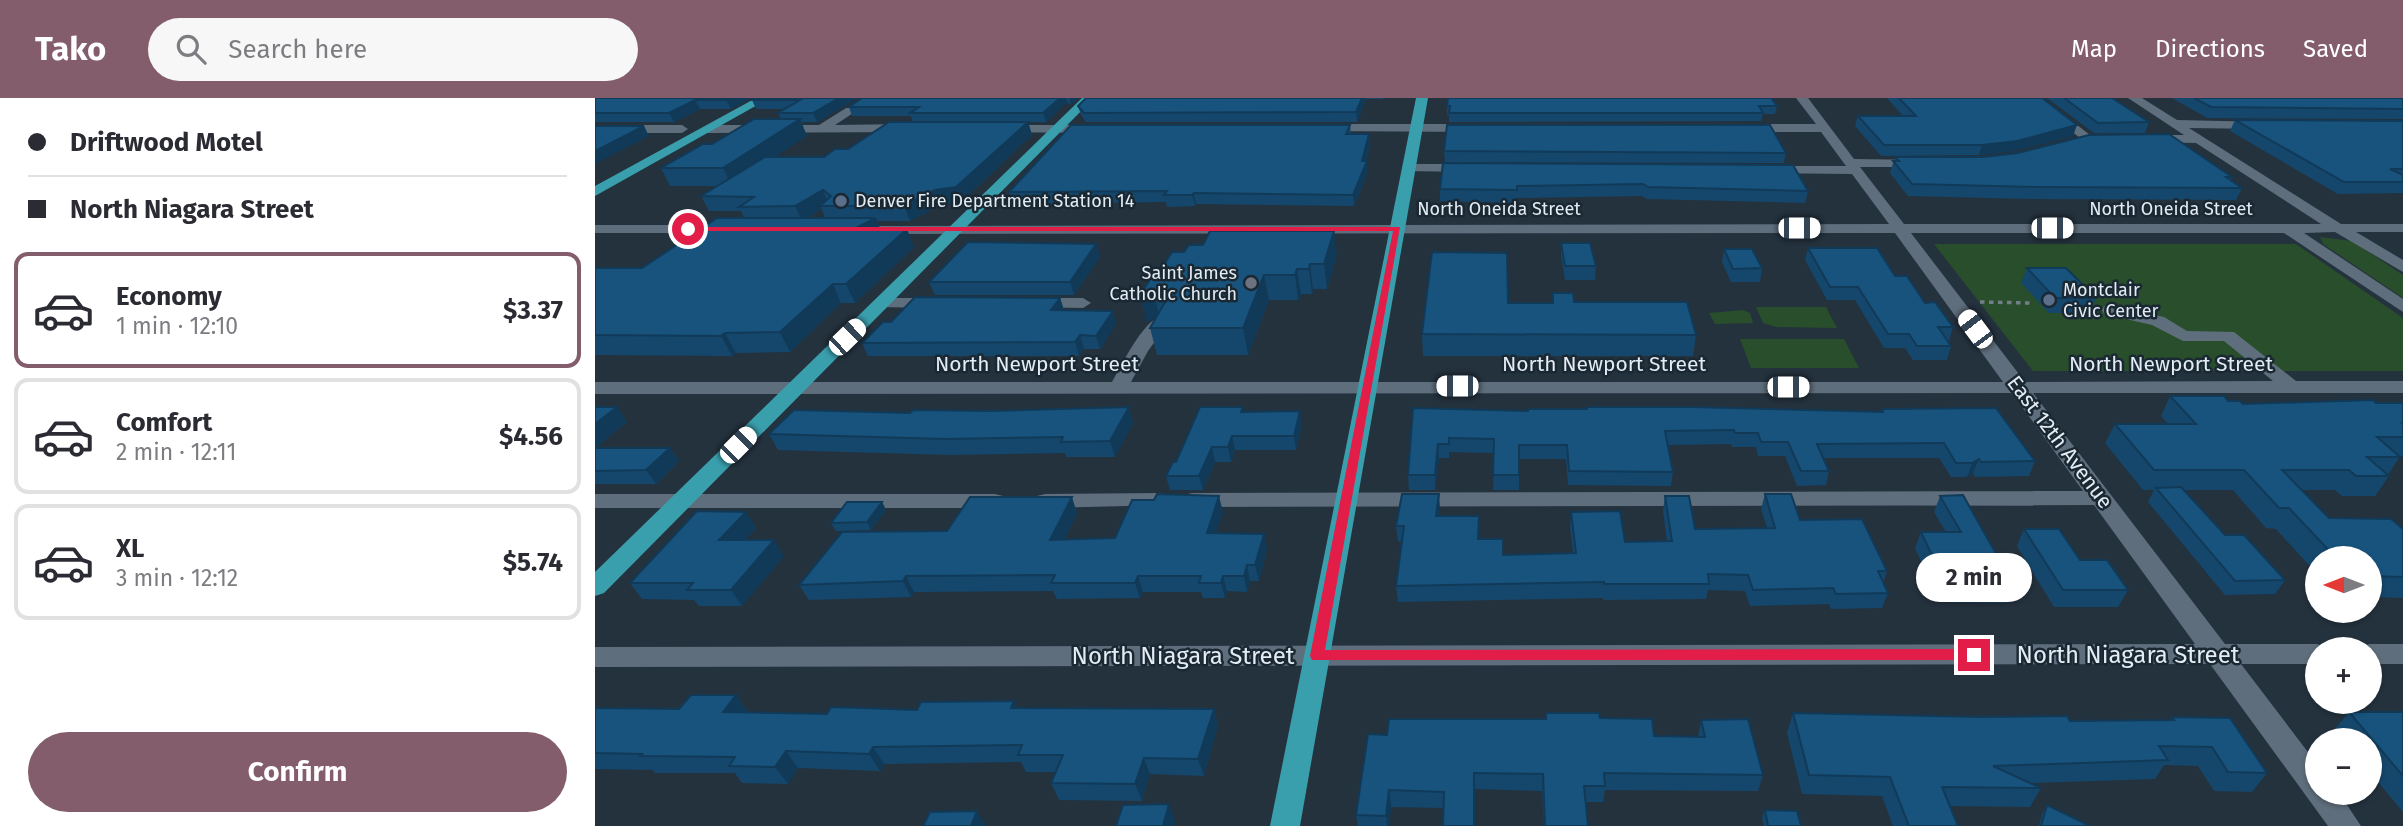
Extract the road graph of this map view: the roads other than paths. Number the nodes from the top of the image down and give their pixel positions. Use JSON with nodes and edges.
{"nodes":[{"id":1,"x":739,"y":98,"type":"edge"},
{"id":2,"x":764,"y":98,"type":"edge"},
{"id":3,"x":870,"y":98,"type":"edge"},
{"id":4,"x":1088,"y":98,"type":"edge"},
{"id":5,"x":1422,"y":98,"type":"edge"},
{"id":6,"x":1802,"y":98,"type":"edge"},
{"id":7,"x":2036,"y":98,"type":"edge"},
{"id":8,"x":2134,"y":98,"type":"edge"},
{"id":9,"x":2176,"y":124,"type":"junction"},
{"id":10,"x":2280,"y":125,"type":"edge"},
{"id":11,"x":822,"y":128,"type":"junction"},
{"id":12,"x":916,"y":128,"type":"edge"},
{"id":13,"x":982,"y":128,"type":"edge"},
{"id":14,"x":1111,"y":128,"type":"edge"},
{"id":15,"x":1304,"y":128,"type":"edge"},
{"id":16,"x":1416,"y":128,"type":"junction"},
{"id":17,"x":1495,"y":128,"type":"edge"},
{"id":18,"x":1732,"y":128,"type":"edge"},
{"id":19,"x":1825,"y":128,"type":"junction"},
{"id":20,"x":595,"y":129,"type":"edge"},
{"id":21,"x":682,"y":129,"type":"junction"},
{"id":22,"x":708,"y":129,"type":"junction"},
{"id":23,"x":1057,"y":129,"type":"junction"},
{"id":24,"x":2134,"y":139,"type":"edge"},
{"id":25,"x":2199,"y":139,"type":"junction"},
{"id":26,"x":2073,"y":141,"type":"edge"},
{"id":27,"x":638,"y":152,"type":"dead end"},
{"id":28,"x":1934,"y":163,"type":"edge"},
{"id":29,"x":1853,"y":167,"type":"junction"},
{"id":30,"x":1409,"y":168,"type":"junction"},
{"id":31,"x":1478,"y":168,"type":"edge"},
{"id":32,"x":1753,"y":170,"type":"edge"},
{"id":33,"x":595,"y":192,"type":"edge"},
{"id":34,"x":1397,"y":228,"type":"junction"},
{"id":35,"x":1899,"y":228,"type":"junction"},
{"id":36,"x":2287,"y":228,"type":"junction"},
{"id":37,"x":2338,"y":228,"type":"junction"},
{"id":38,"x":2403,"y":228,"type":"edge"},
{"id":39,"x":595,"y":229,"type":"edge"},
{"id":40,"x":741,"y":229,"type":"edge"},
{"id":41,"x":866,"y":230,"type":"edge"},
{"id":42,"x":955,"y":230,"type":"junction"},
{"id":43,"x":2403,"y":267,"type":"edge"},
{"id":44,"x":882,"y":303,"type":"junction"},
{"id":45,"x":960,"y":303,"type":"edge"},
{"id":46,"x":1014,"y":303,"type":"edge"},
{"id":47,"x":1083,"y":303,"type":"dead end"},
{"id":48,"x":2403,"y":307,"type":"edge"},
{"id":49,"x":2110,"y":310,"type":"dead end"},
{"id":50,"x":1160,"y":322,"type":"edge"},
{"id":51,"x":1366,"y":386,"type":"junction"},
{"id":52,"x":1119,"y":387,"type":"junction"},
{"id":53,"x":2018,"y":387,"type":"junction"},
{"id":54,"x":2291,"y":387,"type":"junction"},
{"id":55,"x":2403,"y":387,"type":"edge"},
{"id":56,"x":595,"y":388,"type":"edge"},
{"id":57,"x":795,"y":388,"type":"junction"},
{"id":58,"x":2101,"y":498,"type":"junction"},
{"id":59,"x":1346,"y":500,"type":"junction"},
{"id":60,"x":595,"y":501,"type":"edge"},
{"id":61,"x":680,"y":502,"type":"junction"},
{"id":62,"x":595,"y":587,"type":"edge"},
{"id":63,"x":2219,"y":654,"type":"junction"},
{"id":64,"x":2305,"y":654,"type":"edge"},
{"id":65,"x":2382,"y":654,"type":"edge"},
{"id":66,"x":2403,"y":654,"type":"edge"},
{"id":67,"x":1317,"y":656,"type":"junction"},
{"id":68,"x":595,"y":657,"type":"edge"},
{"id":69,"x":2305,"y":770,"type":"edge"},
{"id":70,"x":2331,"y":805,"type":"edge"},
{"id":71,"x":1285,"y":826,"type":"edge"},
{"id":72,"x":2346,"y":826,"type":"edge"}],
"edges":[{"from":1,"to":21,"type":"main road"},
{"from":2,"to":22,"type":"main road"},
{"from":3,"to":11,"type":"street"},
{"from":4,"to":23,"type":"main road"},
{"from":5,"to":16,"type":"main road"},
{"from":6,"to":19,"type":"street","name":"East 12th Avenue"},
{"from":7,"to":26,"type":"street"},
{"from":8,"to":9,"type":"street"},
{"from":9,"to":10,"type":"street"},
{"from":9,"to":25,"type":"street"},
{"from":11,"to":12,"type":"street"},
{"from":11,"to":22,"type":"street"},
{"from":13,"to":23,"type":"street"},
{"from":14,"to":23,"type":"street"},
{"from":15,"to":16,"type":"street"},
{"from":16,"to":17,"type":"street"},
{"from":16,"to":30,"type":"main road"},
{"from":18,"to":19,"type":"street"},
{"from":19,"to":29,"type":"street","name":"East 12th Avenue"},
{"from":20,"to":21,"type":"street"},
{"from":21,"to":27,"type":"main road"},
{"from":22,"to":33,"type":"main road"},
{"from":23,"to":42,"type":"main road"},
{"from":24,"to":25,"type":"street"},
{"from":25,"to":37,"type":"street"},
{"from":28,"to":29,"type":"street"},
{"from":29,"to":32,"type":"street"},
{"from":29,"to":35,"type":"street","name":"East 12th Avenue"},
{"from":30,"to":31,"type":"street"},
{"from":30,"to":34,"type":"main road"},
{"from":34,"to":35,"type":"street","name":"North Oneida Street"},
{"from":34,"to":42,"type":"street","name":"North Oneida Street"},
{"from":34,"to":51,"type":"main road"},
{"from":35,"to":36,"type":"street","name":"North Oneida Street"},
{"from":35,"to":53,"type":"street","name":"East 12th Avenue"},
{"from":36,"to":37,"type":"street","name":"North Oneida Street"},
{"from":36,"to":48,"type":"street"},
{"from":37,"to":38,"type":"street","name":"North Oneida Street"},
{"from":37,"to":43,"type":"street"},
{"from":39,"to":40,"type":"street"},
{"from":41,"to":42,"type":"street","name":"North Oneida Street"},
{"from":42,"to":44,"type":"main road"},
{"from":44,"to":45,"type":"street"},
{"from":44,"to":57,"type":"main road"},
{"from":46,"to":47,"type":"street"},
{"from":49,"to":54,"type":"street"},
{"from":50,"to":52,"type":"street"},
{"from":51,"to":52,"type":"street","name":"North Newport Street"},
{"from":51,"to":53,"type":"street","name":"North Newport Street"},
{"from":51,"to":59,"type":"main road"},
{"from":52,"to":57,"type":"street","name":"North Newport Street"},
{"from":53,"to":54,"type":"street","name":"North Newport Street"},
{"from":53,"to":58,"type":"street","name":"East 12th Avenue"},
{"from":54,"to":55,"type":"street","name":"North Newport Street"},
{"from":56,"to":57,"type":"street","name":"North Newport Street"},
{"from":57,"to":61,"type":"main road"},
{"from":58,"to":59,"type":"street"},
{"from":58,"to":63,"type":"street","name":"East 12th Avenue"},
{"from":59,"to":61,"type":"street"},
{"from":59,"to":67,"type":"main road"},
{"from":60,"to":61,"type":"street"},
{"from":61,"to":62,"type":"main road"},
{"from":63,"to":64,"type":"street","name":"North Niagara Street"},
{"from":63,"to":67,"type":"street","name":"North Niagara Street"},
{"from":63,"to":69,"type":"street","name":"East 12th Avenue"},
{"from":65,"to":66,"type":"street"},
{"from":67,"to":68,"type":"street","name":"North Niagara Street"},
{"from":67,"to":71,"type":"main road"},
{"from":70,"to":72,"type":"street"}]}
